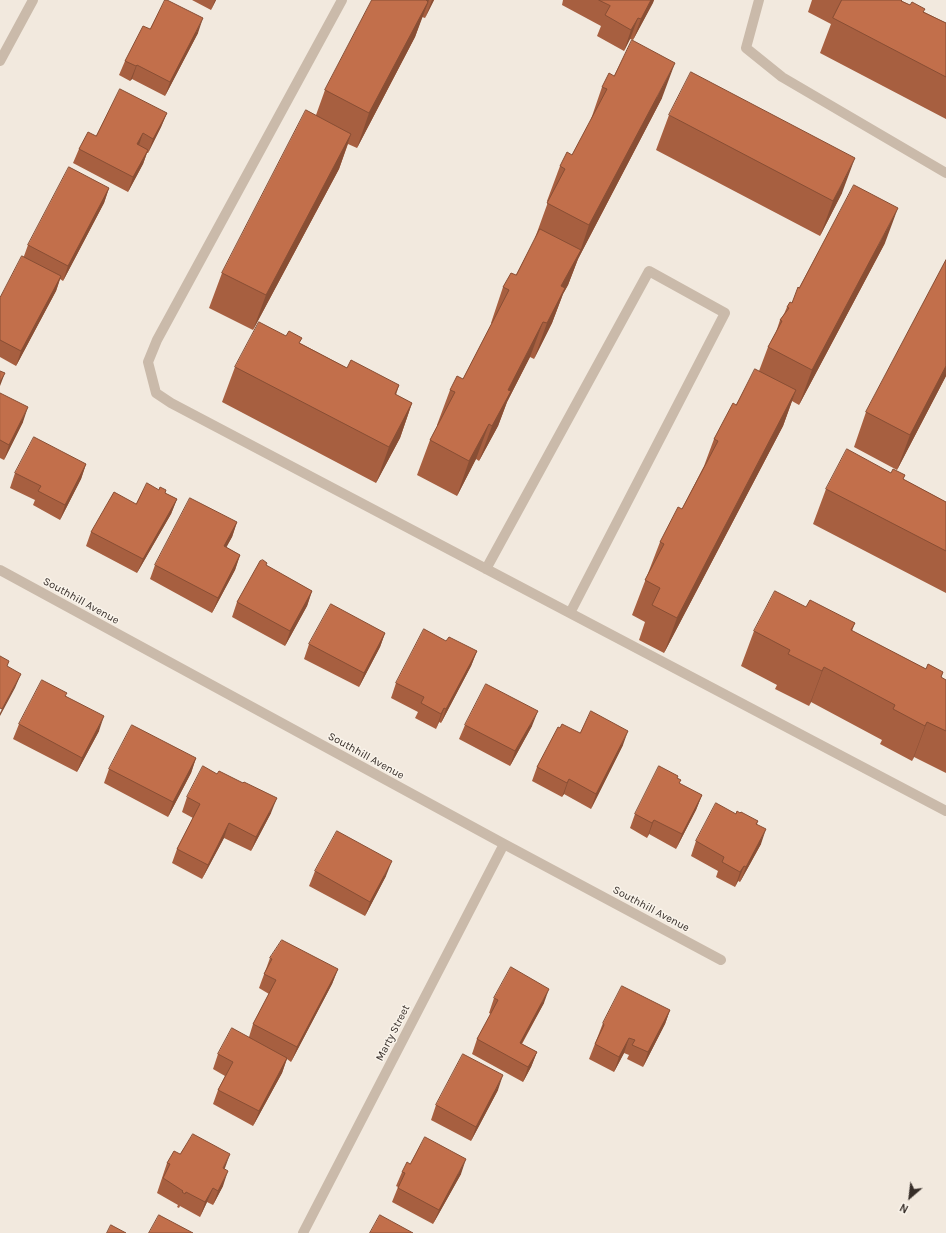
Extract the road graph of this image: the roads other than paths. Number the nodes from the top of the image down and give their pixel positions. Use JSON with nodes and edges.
{"nodes":[{"id":1,"x":33,"y":0,"type":"edge"},
{"id":2,"x":342,"y":0,"type":"edge"},
{"id":3,"x":759,"y":0,"type":"edge"},
{"id":4,"x":0,"y":61,"type":"edge"},
{"id":5,"x":946,"y":173,"type":"edge"},
{"id":6,"x":486,"y":569,"type":"junction"},
{"id":7,"x":0,"y":570,"type":"edge"},
{"id":8,"x":570,"y":613,"type":"junction"},
{"id":9,"x":946,"y":811,"type":"edge"},
{"id":10,"x":504,"y":844,"type":"junction"},
{"id":11,"x":721,"y":960,"type":"dead end"},
{"id":12,"x":303,"y":1233,"type":"edge"}],
"edges":[{"from":1,"to":4,"type":"street"},
{"from":2,"to":6,"type":"street"},
{"from":3,"to":5,"type":"street"},
{"from":6,"to":8,"type":"street"},
{"from":6,"to":8,"type":"street"},
{"from":7,"to":10,"type":"street","name":"Southhill Avenue"},
{"from":8,"to":9,"type":"street"},
{"from":10,"to":11,"type":"street","name":"Southhill Avenue"},
{"from":10,"to":12,"type":"street","name":"Marty Street"}]}
